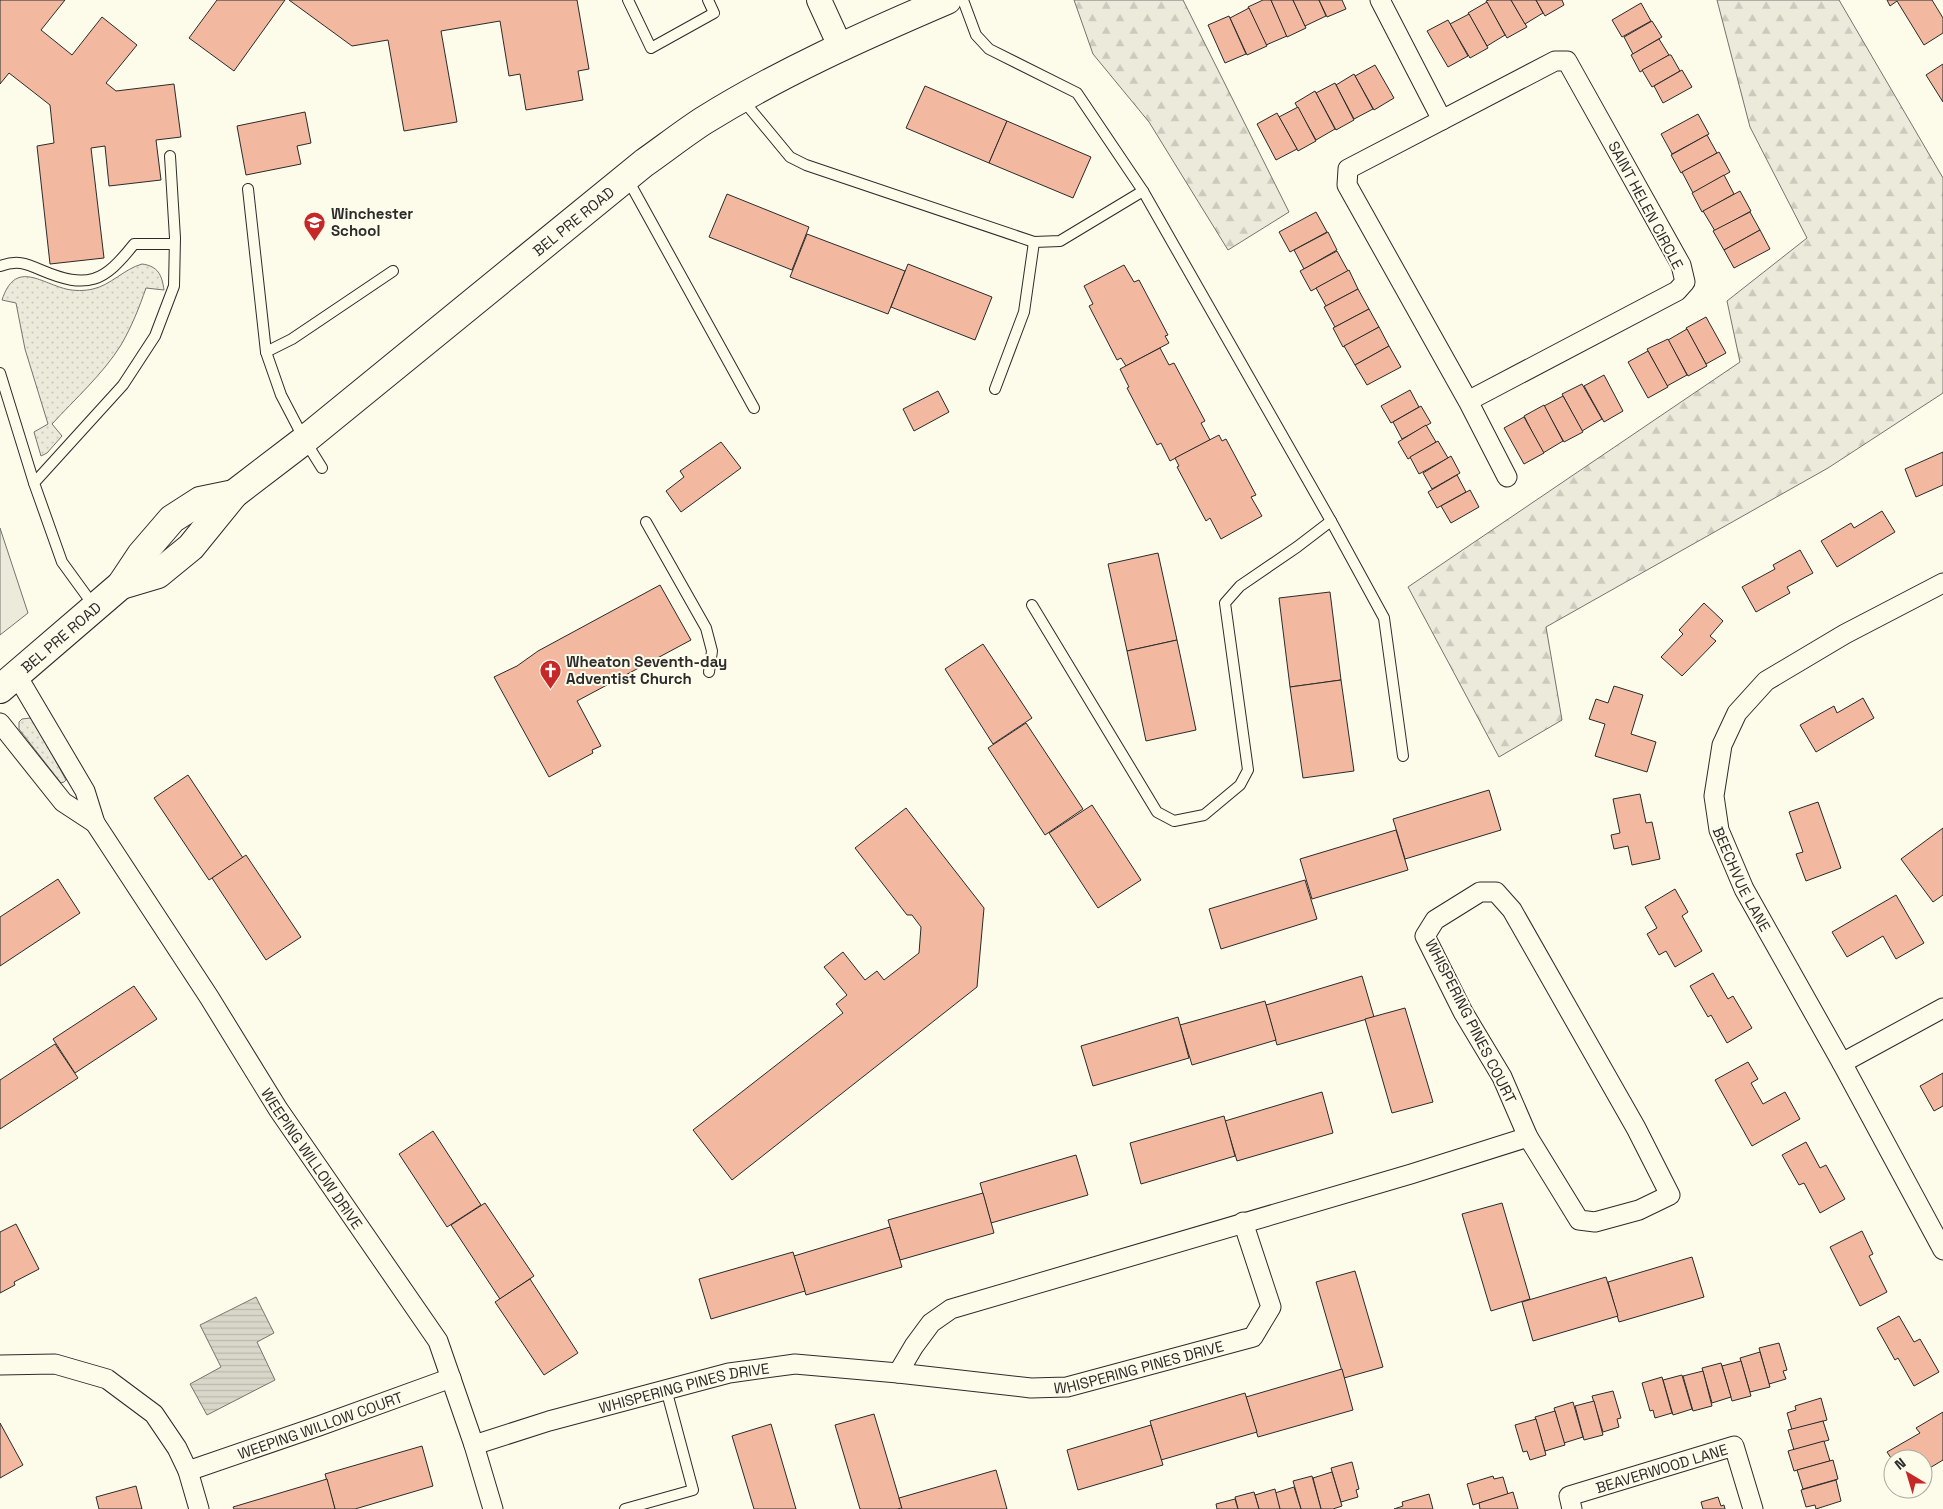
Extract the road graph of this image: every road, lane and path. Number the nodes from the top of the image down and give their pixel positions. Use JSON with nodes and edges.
{"nodes":[{"id":1,"x":628,"y":0,"type":"edge"},
{"id":2,"x":708,"y":0,"type":"edge"},
{"id":3,"x":819,"y":0,"type":"edge"},
{"id":4,"x":947,"y":0,"type":"edge"},
{"id":5,"x":963,"y":0,"type":"edge"},
{"id":6,"x":1380,"y":0,"type":"edge"},
{"id":7,"x":840,"y":46,"type":"junction"},
{"id":8,"x":741,"y":98,"type":"junction"},
{"id":9,"x":1442,"y":120,"type":"junction"},
{"id":10,"x":170,"y":156,"type":"dead end"},
{"id":11,"x":627,"y":177,"type":"junction"},
{"id":12,"x":248,"y":189,"type":"dead end"},
{"id":13,"x":1143,"y":191,"type":"junction"},
{"id":14,"x":1034,"y":242,"type":"junction"},
{"id":15,"x":174,"y":244,"type":"junction"},
{"id":16,"x":0,"y":266,"type":"edge"},
{"id":17,"x":393,"y":271,"type":"dead end"},
{"id":18,"x":266,"y":352,"type":"junction"},
{"id":19,"x":0,"y":372,"type":"edge"},
{"id":20,"x":995,"y":389,"type":"dead end"},
{"id":21,"x":1468,"y":401,"type":"junction"},
{"id":22,"x":754,"y":408,"type":"dead end"},
{"id":23,"x":304,"y":439,"type":"junction"},
{"id":24,"x":322,"y":468,"type":"dead end"},
{"id":25,"x":1507,"y":477,"type":"dead end"},
{"id":26,"x":34,"y":483,"type":"junction"},
{"id":27,"x":1331,"y":520,"type":"junction"},
{"id":28,"x":646,"y":522,"type":"dead end"},
{"id":29,"x":1943,"y":583,"type":"edge"},
{"id":30,"x":1032,"y":605,"type":"dead end"},
{"id":31,"x":96,"y":609,"type":"junction"},
{"id":32,"x":709,"y":672,"type":"dead end"},
{"id":33,"x":8,"y":682,"type":"edge"},
{"id":34,"x":0,"y":723,"type":"edge"},
{"id":35,"x":1402,"y":756,"type":"dead end"},
{"id":36,"x":95,"y":823,"type":"junction"},
{"id":37,"x":1943,"y":1008,"type":"edge"},
{"id":38,"x":1842,"y":1063,"type":"junction"},
{"id":39,"x":1528,"y":1137,"type":"junction"},
{"id":40,"x":1243,"y":1222,"type":"junction"},
{"id":41,"x":1943,"y":1250,"type":"edge"},
{"id":42,"x":0,"y":1365,"type":"edge"},
{"id":43,"x":898,"y":1373,"type":"junction"},
{"id":44,"x":451,"y":1378,"type":"junction"},
{"id":45,"x":666,"y":1389,"type":"junction"},
{"id":46,"x":474,"y":1444,"type":"junction"},
{"id":47,"x":188,"y":1471,"type":"junction"},
{"id":48,"x":199,"y":1509,"type":"edge"},
{"id":49,"x":493,"y":1509,"type":"edge"},
{"id":50,"x":625,"y":1509,"type":"edge"},
{"id":51,"x":1572,"y":1509,"type":"edge"},
{"id":52,"x":1753,"y":1509,"type":"edge"}],
"edges":[{"from":1,"to":2,"type":"lane"},
{"from":3,"to":7,"type":"street"},
{"from":4,"to":7,"type":"main road","name":"BEL PRE ROAD"},
{"from":5,"to":13,"type":"lane"},
{"from":6,"to":9,"type":"street"},
{"from":7,"to":8,"type":"main road","name":"BEL PRE ROAD"},
{"from":8,"to":11,"type":"main road","name":"BEL PRE ROAD"},
{"from":8,"to":14,"type":"lane"},
{"from":9,"to":21,"type":"street","name":"SAINT HELEN CIRCLE"},
{"from":9,"to":21,"type":"street","name":"SAINT HELEN CIRCLE"},
{"from":10,"to":15,"type":"lane"},
{"from":11,"to":22,"type":"lane"},
{"from":11,"to":23,"type":"main road","name":"BEL PRE ROAD"},
{"from":12,"to":18,"type":"lane"},
{"from":13,"to":14,"type":"lane"},
{"from":13,"to":27,"type":"lane"},
{"from":14,"to":20,"type":"lane"},
{"from":15,"to":16,"type":"lane"},
{"from":15,"to":26,"type":"lane"},
{"from":17,"to":18,"type":"lane"},
{"from":18,"to":23,"type":"lane"},
{"from":19,"to":26,"type":"lane"},
{"from":21,"to":25,"type":"street","name":"SAINT HELEN CIRCLE"},
{"from":23,"to":24,"type":"lane"},
{"from":23,"to":31,"type":"main road","name":"BEL PRE ROAD"},
{"from":26,"to":31,"type":"lane"},
{"from":27,"to":30,"type":"lane"},
{"from":27,"to":35,"type":"lane"},
{"from":28,"to":32,"type":"lane"},
{"from":29,"to":38,"type":"street","name":"BEECHVUE LANE"},
{"from":31,"to":33,"type":"main road","name":"BEL PRE ROAD"},
{"from":33,"to":36,"type":"street","name":"WEEPING WILLOW DRIVE"},
{"from":34,"to":36,"type":"street","name":"WEEPING WILLOW DRIVE"},
{"from":36,"to":44,"type":"street","name":"WEEPING WILLOW DRIVE"},
{"from":37,"to":38,"type":"street"},
{"from":38,"to":41,"type":"street","name":"BEECHVUE LANE"},
{"from":39,"to":39,"type":"street","name":"WHISPERING PINES COURT"},
{"from":39,"to":40,"type":"street"},
{"from":40,"to":43,"type":"street"},
{"from":40,"to":43,"type":"street","name":"WHISPERING PINES DRIVE"},
{"from":42,"to":47,"type":"street"},
{"from":43,"to":45,"type":"street","name":"WHISPERING PINES DRIVE"},
{"from":44,"to":46,"type":"street","name":"WEEPING WILLOW DRIVE"},
{"from":44,"to":47,"type":"street","name":"WEEPING WILLOW COURT"},
{"from":45,"to":46,"type":"street","name":"WHISPERING PINES DRIVE"},
{"from":45,"to":50,"type":"lane"},
{"from":46,"to":49,"type":"street","name":"WEEPING WILLOW DRIVE"},
{"from":47,"to":48,"type":"street"},
{"from":51,"to":52,"type":"street","name":"BEAVERWOOD LANE"}]}
